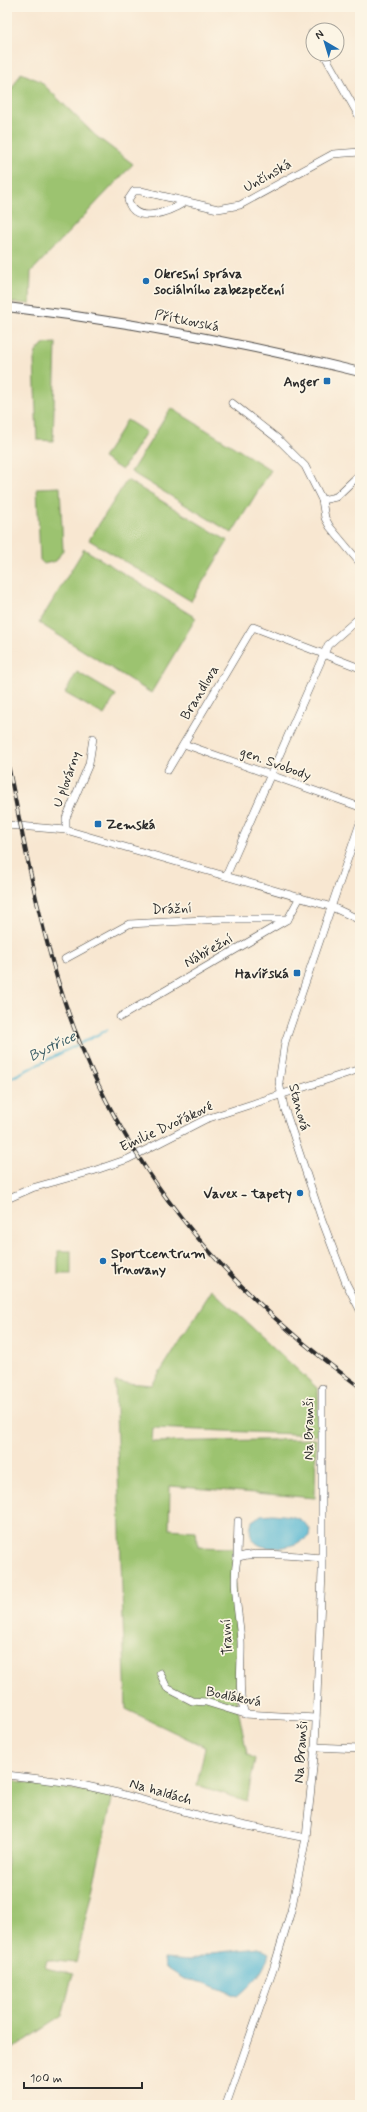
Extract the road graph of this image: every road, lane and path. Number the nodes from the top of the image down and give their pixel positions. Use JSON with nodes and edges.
{"nodes":[{"id":1,"x":328,"y":62,"type":"edge"},
{"id":2,"x":360,"y":118,"type":"edge"},
{"id":3,"x":360,"y":152,"type":"edge"},
{"id":4,"x":185,"y":202,"type":"junction"},
{"id":5,"x":7,"y":307,"type":"edge"},
{"id":6,"x":360,"y":372,"type":"edge"},
{"id":7,"x":232,"y":403,"type":"dead end"},
{"id":8,"x":360,"y":474,"type":"edge"},
{"id":9,"x":322,"y":500,"type":"junction"},
{"id":10,"x":360,"y":563,"type":"edge"},
{"id":11,"x":360,"y":617,"type":"edge"},
{"id":12,"x":324,"y":655,"type":"junction"},
{"id":13,"x":360,"y":668,"type":"edge"},
{"id":14,"x":93,"y":738,"type":"dead end"},
{"id":15,"x":184,"y":744,"type":"junction"},
{"id":16,"x":168,"y":770,"type":"dead end"},
{"id":17,"x":270,"y":775,"type":"junction"},
{"id":18,"x":360,"y":807,"type":"edge"},
{"id":19,"x":360,"y":824,"type":"edge"},
{"id":20,"x":7,"y":825,"type":"edge"},
{"id":21,"x":66,"y":830,"type":"junction"},
{"id":22,"x":226,"y":876,"type":"junction"},
{"id":23,"x":300,"y":897,"type":"junction"},
{"id":24,"x":332,"y":907,"type":"junction"},
{"id":25,"x":288,"y":919,"type":"junction"},
{"id":26,"x":360,"y":920,"type":"edge"},
{"id":27,"x":65,"y":959,"type":"dead end"},
{"id":28,"x":120,"y":1016,"type":"dead end"},
{"id":29,"x":360,"y":1069,"type":"edge"},
{"id":30,"x":280,"y":1095,"type":"junction"},
{"id":31,"x":7,"y":1199,"type":"edge"},
{"id":32,"x":360,"y":1310,"type":"edge"},
{"id":33,"x":322,"y":1388,"type":"dead end"},
{"id":34,"x":238,"y":1521,"type":"dead end"},
{"id":35,"x":237,"y":1558,"type":"junction"},
{"id":36,"x":322,"y":1558,"type":"junction"},
{"id":37,"x":160,"y":1673,"type":"dead end"},
{"id":38,"x":245,"y":1714,"type":"junction"},
{"id":39,"x":316,"y":1718,"type":"junction"},
{"id":40,"x":315,"y":1747,"type":"junction"},
{"id":41,"x":360,"y":1748,"type":"edge"},
{"id":42,"x":7,"y":1775,"type":"edge"},
{"id":43,"x":306,"y":1838,"type":"junction"},
{"id":44,"x":226,"y":2105,"type":"edge"}],
"edges":[{"from":1,"to":2,"type":"street"},
{"from":3,"to":4,"type":"street","name":"Unčínská"},
{"from":4,"to":4,"type":"street","name":"Unčínská"},
{"from":5,"to":6,"type":"street","name":"Přítkovská"},
{"from":7,"to":9,"type":"street"},
{"from":8,"to":9,"type":"street"},
{"from":9,"to":10,"type":"street"},
{"from":11,"to":12,"type":"street"},
{"from":12,"to":13,"type":"street"},
{"from":12,"to":15,"type":"street","name":"Brandlova"},
{"from":12,"to":17,"type":"street"},
{"from":14,"to":21,"type":"street","name":"U plovárny"},
{"from":15,"to":16,"type":"street","name":"Brandlova"},
{"from":15,"to":17,"type":"street","name":"gen. Svobody"},
{"from":17,"to":18,"type":"street","name":"gen. Svobody"},
{"from":17,"to":22,"type":"street"},
{"from":19,"to":24,"type":"street","name":"Stanová"},
{"from":20,"to":21,"type":"street"},
{"from":21,"to":22,"type":"street"},
{"from":22,"to":23,"type":"street"},
{"from":23,"to":24,"type":"street"},
{"from":23,"to":25,"type":"street"},
{"from":24,"to":26,"type":"street"},
{"from":24,"to":30,"type":"street","name":"Stanová"},
{"from":25,"to":27,"type":"street","name":"Drážní"},
{"from":25,"to":28,"type":"street","name":"Nábřežní"},
{"from":29,"to":30,"type":"street","name":"Emilie Dvořákové"},
{"from":30,"to":31,"type":"street","name":"Emilie Dvořákové"},
{"from":30,"to":32,"type":"street","name":"Stanová"},
{"from":33,"to":36,"type":"street","name":"Na Bramši"},
{"from":34,"to":35,"type":"street","name":"Travní"},
{"from":35,"to":36,"type":"street"},
{"from":35,"to":38,"type":"street","name":"Travní"},
{"from":36,"to":39,"type":"street","name":"Na Bramši"},
{"from":37,"to":38,"type":"street","name":"Bodláková"},
{"from":38,"to":39,"type":"street","name":"Bodláková"},
{"from":39,"to":40,"type":"street","name":"Na Bramši"},
{"from":40,"to":41,"type":"street"},
{"from":40,"to":43,"type":"street","name":"Na Bramši"},
{"from":42,"to":43,"type":"street","name":"Na haldách"},
{"from":43,"to":44,"type":"street","name":"Na Bramši"}]}
